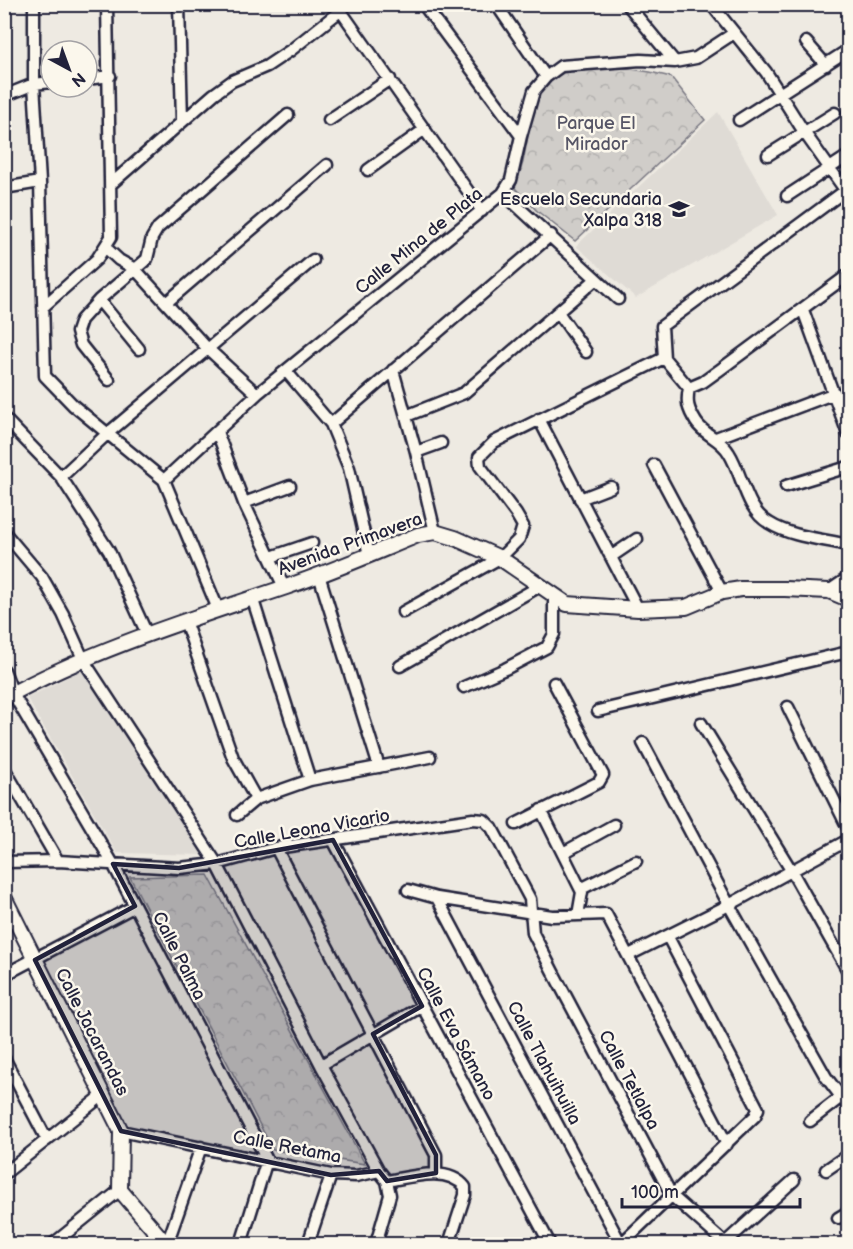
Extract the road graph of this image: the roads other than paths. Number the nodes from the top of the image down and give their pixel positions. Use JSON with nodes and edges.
{"nodes":[{"id":1,"x":34,"y":4,"type":"edge"},
{"id":2,"x":107,"y":4,"type":"edge"},
{"id":3,"x":179,"y":4,"type":"edge"},
{"id":4,"x":423,"y":4,"type":"edge"},
{"id":5,"x":496,"y":4,"type":"edge"},
{"id":6,"x":627,"y":4,"type":"edge"},
{"id":7,"x":711,"y":4,"type":"edge"},
{"id":8,"x":338,"y":8,"type":"edge"},
{"id":9,"x":734,"y":33,"type":"junction"},
{"id":10,"x":806,"y":42,"type":"dead end"},
{"id":11,"x":661,"y":46,"type":"junction"},
{"id":12,"x":849,"y":50,"type":"edge"},
{"id":13,"x":641,"y":60,"type":"junction"},
{"id":14,"x":675,"y":62,"type":"junction"},
{"id":15,"x":826,"y":65,"type":"junction"},
{"id":16,"x":110,"y":76,"type":"junction"},
{"id":17,"x":546,"y":76,"type":"junction"},
{"id":18,"x":99,"y":77,"type":"edge"},
{"id":19,"x":390,"y":79,"type":"junction"},
{"id":20,"x":39,"y":83,"type":"edge"},
{"id":21,"x":34,"y":84,"type":"junction"},
{"id":22,"x":780,"y":94,"type":"junction"},
{"id":23,"x":4,"y":96,"type":"edge"},
{"id":24,"x":835,"y":113,"type":"dead end"},
{"id":25,"x":288,"y":115,"type":"dead end"},
{"id":26,"x":329,"y":120,"type":"dead end"},
{"id":27,"x":739,"y":120,"type":"dead end"},
{"id":28,"x":182,"y":121,"type":"junction"},
{"id":29,"x":424,"y":129,"type":"junction"},
{"id":30,"x":804,"y":132,"type":"junction"},
{"id":31,"x":521,"y":136,"type":"junction"},
{"id":32,"x":768,"y":156,"type":"dead end"},
{"id":33,"x":849,"y":156,"type":"edge"},
{"id":34,"x":327,"y":165,"type":"dead end"},
{"id":35,"x":830,"y":168,"type":"junction"},
{"id":36,"x":368,"y":170,"type":"dead end"},
{"id":37,"x":40,"y":182,"type":"junction"},
{"id":38,"x":111,"y":184,"type":"junction"},
{"id":39,"x":4,"y":188,"type":"edge"},
{"id":40,"x":847,"y":192,"type":"edge"},
{"id":41,"x":503,"y":193,"type":"junction"},
{"id":42,"x":787,"y":196,"type":"dead end"},
{"id":43,"x":482,"y":211,"type":"junction"},
{"id":44,"x":551,"y":235,"type":"junction"},
{"id":45,"x":105,"y":248,"type":"junction"},
{"id":46,"x":313,"y":260,"type":"dead end"},
{"id":47,"x":135,"y":269,"type":"junction"},
{"id":48,"x":849,"y":275,"type":"edge"},
{"id":49,"x":596,"y":279,"type":"junction"},
{"id":50,"x":618,"y":299,"type":"dead end"},
{"id":51,"x":99,"y":300,"type":"junction"},
{"id":52,"x":166,"y":303,"type":"junction"},
{"id":53,"x":44,"y":308,"type":"junction"},
{"id":54,"x":803,"y":310,"type":"junction"},
{"id":55,"x":558,"y":312,"type":"junction"},
{"id":56,"x":207,"y":348,"type":"junction"},
{"id":57,"x":139,"y":349,"type":"dead end"},
{"id":58,"x":586,"y":352,"type":"dead end"},
{"id":59,"x":664,"y":358,"type":"junction"},
{"id":60,"x":393,"y":370,"type":"junction"},
{"id":61,"x":286,"y":371,"type":"junction"},
{"id":62,"x":109,"y":380,"type":"dead end"},
{"id":63,"x":689,"y":388,"type":"junction"},
{"id":64,"x":835,"y":393,"type":"junction"},
{"id":65,"x":257,"y":394,"type":"junction"},
{"id":66,"x":406,"y":416,"type":"junction"},
{"id":67,"x":4,"y":418,"type":"edge"},
{"id":68,"x":539,"y":419,"type":"junction"},
{"id":69,"x":331,"y":424,"type":"junction"},
{"id":70,"x":217,"y":432,"type":"junction"},
{"id":71,"x":107,"y":434,"type":"junction"},
{"id":72,"x":849,"y":434,"type":"edge"},
{"id":73,"x":716,"y":438,"type":"junction"},
{"id":74,"x":441,"y":444,"type":"dead end"},
{"id":75,"x":416,"y":452,"type":"junction"},
{"id":76,"x":654,"y":465,"type":"dead end"},
{"id":77,"x":849,"y":467,"type":"edge"},
{"id":78,"x":61,"y":477,"type":"junction"},
{"id":79,"x":164,"y":480,"type":"junction"},
{"id":80,"x":290,"y":486,"type":"dead end"},
{"id":81,"x":786,"y":486,"type":"dead end"},
{"id":82,"x":611,"y":487,"type":"dead end"},
{"id":83,"x":580,"y":499,"type":"junction"},
{"id":84,"x":244,"y":503,"type":"junction"},
{"id":85,"x":4,"y":532,"type":"edge"},
{"id":86,"x":435,"y":532,"type":"junction"},
{"id":87,"x":637,"y":539,"type":"dead end"},
{"id":88,"x":312,"y":543,"type":"dead end"},
{"id":89,"x":849,"y":545,"type":"edge"},
{"id":90,"x":369,"y":555,"type":"junction"},
{"id":91,"x":612,"y":556,"type":"junction"},
{"id":92,"x":271,"y":557,"type":"junction"},
{"id":93,"x":500,"y":558,"type":"junction"},
{"id":94,"x":319,"y":575,"type":"junction"},
{"id":95,"x":849,"y":578,"type":"edge"},
{"id":96,"x":540,"y":586,"type":"junction"},
{"id":97,"x":284,"y":588,"type":"junction"},
{"id":98,"x":829,"y":591,"type":"junction"},
{"id":99,"x":722,"y":592,"type":"junction"},
{"id":100,"x":252,"y":597,"type":"junction"},
{"id":101,"x":554,"y":597,"type":"junction"},
{"id":102,"x":849,"y":599,"type":"edge"},
{"id":103,"x":218,"y":609,"type":"junction"},
{"id":104,"x":638,"y":609,"type":"junction"},
{"id":105,"x":403,"y":612,"type":"dead end"},
{"id":106,"x":185,"y":621,"type":"junction"},
{"id":107,"x":147,"y":634,"type":"junction"},
{"id":108,"x":849,"y":652,"type":"edge"},
{"id":109,"x":84,"y":661,"type":"junction"},
{"id":110,"x":400,"y":666,"type":"dead end"},
{"id":111,"x":4,"y":670,"type":"edge"},
{"id":112,"x":554,"y":682,"type":"dead end"},
{"id":113,"x":464,"y":687,"type":"dead end"},
{"id":114,"x":9,"y":696,"type":"edge"},
{"id":115,"x":788,"y":707,"type":"dead end"},
{"id":116,"x":598,"y":711,"type":"dead end"},
{"id":117,"x":701,"y":723,"type":"dead end"},
{"id":118,"x":643,"y":743,"type":"dead end"},
{"id":119,"x":430,"y":757,"type":"dead end"},
{"id":120,"x":379,"y":767,"type":"junction"},
{"id":121,"x":4,"y":768,"type":"edge"},
{"id":122,"x":310,"y":780,"type":"junction"},
{"id":123,"x":256,"y":799,"type":"junction"},
{"id":124,"x":541,"y":810,"type":"junction"},
{"id":125,"x":237,"y":815,"type":"dead end"},
{"id":126,"x":516,"y":824,"type":"dead end"},
{"id":127,"x":614,"y":825,"type":"dead end"},
{"id":128,"x":849,"y":828,"type":"edge"},
{"id":129,"x":333,"y":840,"type":"junction"},
{"id":130,"x":849,"y":840,"type":"edge"},
{"id":131,"x":276,"y":848,"type":"junction"},
{"id":132,"x":563,"y":853,"type":"junction"},
{"id":133,"x":58,"y":861,"type":"junction"},
{"id":134,"x":636,"y":861,"type":"dead end"},
{"id":135,"x":4,"y":862,"type":"edge"},
{"id":136,"x":113,"y":864,"type":"junction"},
{"id":137,"x":217,"y":864,"type":"junction"},
{"id":138,"x":791,"y":870,"type":"junction"},
{"id":139,"x":408,"y":890,"type":"dead end"},
{"id":140,"x":581,"y":890,"type":"junction"},
{"id":141,"x":4,"y":897,"type":"edge"},
{"id":142,"x":437,"y":898,"type":"junction"},
{"id":143,"x":729,"y":905,"type":"junction"},
{"id":144,"x":135,"y":906,"type":"junction"},
{"id":145,"x":533,"y":913,"type":"junction"},
{"id":146,"x":578,"y":915,"type":"junction"},
{"id":147,"x":668,"y":937,"type":"junction"},
{"id":148,"x":629,"y":956,"type":"junction"},
{"id":149,"x":35,"y":960,"type":"junction"},
{"id":150,"x":849,"y":971,"type":"edge"},
{"id":151,"x":4,"y":975,"type":"edge"},
{"id":152,"x":422,"y":1006,"type":"junction"},
{"id":153,"x":373,"y":1034,"type":"junction"},
{"id":154,"x":4,"y":1058,"type":"edge"},
{"id":155,"x":321,"y":1065,"type":"junction"},
{"id":156,"x":104,"y":1095,"type":"junction"},
{"id":157,"x":841,"y":1097,"type":"junction"},
{"id":158,"x":849,"y":1106,"type":"edge"},
{"id":159,"x":810,"y":1121,"type":"dead end"},
{"id":160,"x":121,"y":1131,"type":"junction"},
{"id":161,"x":46,"y":1140,"type":"junction"},
{"id":162,"x":727,"y":1144,"type":"junction"},
{"id":163,"x":201,"y":1147,"type":"junction"},
{"id":164,"x":849,"y":1155,"type":"edge"},
{"id":165,"x":267,"y":1160,"type":"junction"},
{"id":166,"x":826,"y":1170,"type":"dead end"},
{"id":167,"x":379,"y":1171,"type":"junction"},
{"id":168,"x":436,"y":1173,"type":"junction"},
{"id":169,"x":4,"y":1174,"type":"edge"},
{"id":170,"x":332,"y":1174,"type":"junction"},
{"id":171,"x":794,"y":1180,"type":"dead end"},
{"id":172,"x":387,"y":1181,"type":"junction"},
{"id":173,"x":120,"y":1190,"type":"junction"},
{"id":174,"x":672,"y":1196,"type":"junction"},
{"id":175,"x":849,"y":1212,"type":"edge"},
{"id":176,"x":838,"y":1218,"type":"dead end"},
{"id":177,"x":726,"y":1244,"type":"edge"},
{"id":178,"x":53,"y":1245,"type":"edge"},
{"id":179,"x":167,"y":1245,"type":"edge"},
{"id":180,"x":241,"y":1245,"type":"edge"},
{"id":181,"x":308,"y":1245,"type":"edge"},
{"id":182,"x":376,"y":1245,"type":"edge"},
{"id":183,"x":449,"y":1245,"type":"edge"},
{"id":184,"x":550,"y":1245,"type":"edge"},
{"id":185,"x":621,"y":1245,"type":"edge"}],
"edges":[{"from":1,"to":21,"type":"street"},
{"from":2,"to":16,"type":"street"},
{"from":3,"to":28,"type":"street"},
{"from":4,"to":31,"type":"street"},
{"from":5,"to":17,"type":"street"},
{"from":6,"to":11,"type":"street"},
{"from":7,"to":9,"type":"street"},
{"from":8,"to":19,"type":"street"},
{"from":8,"to":28,"type":"street"},
{"from":9,"to":14,"type":"street"},
{"from":9,"to":22,"type":"street"},
{"from":10,"to":15,"type":"street"},
{"from":11,"to":13,"type":"street"},
{"from":11,"to":14,"type":"street"},
{"from":12,"to":15,"type":"street"},
{"from":13,"to":14,"type":"street"},
{"from":13,"to":17,"type":"street"},
{"from":15,"to":22,"type":"street"},
{"from":16,"to":18,"type":"street"},
{"from":16,"to":38,"type":"street"},
{"from":17,"to":31,"type":"street","name":"Calle Mina de Plata"},
{"from":19,"to":26,"type":"street"},
{"from":19,"to":29,"type":"street"},
{"from":20,"to":21,"type":"street"},
{"from":21,"to":23,"type":"street"},
{"from":21,"to":37,"type":"street"},
{"from":22,"to":27,"type":"street"},
{"from":22,"to":30,"type":"street"},
{"from":24,"to":30,"type":"street"},
{"from":25,"to":47,"type":"street"},
{"from":28,"to":38,"type":"street"},
{"from":29,"to":36,"type":"street"},
{"from":29,"to":43,"type":"street"},
{"from":30,"to":32,"type":"street"},
{"from":30,"to":35,"type":"street"},
{"from":31,"to":41,"type":"street","name":"Calle Mina de Plata"},
{"from":33,"to":35,"type":"street"},
{"from":34,"to":52,"type":"street"},
{"from":35,"to":40,"type":"street"},
{"from":35,"to":42,"type":"street"},
{"from":37,"to":39,"type":"street"},
{"from":37,"to":53,"type":"street"},
{"from":38,"to":45,"type":"street"},
{"from":40,"to":59,"type":"street"},
{"from":41,"to":43,"type":"street","name":"Calle Mina de Plata"},
{"from":41,"to":44,"type":"street"},
{"from":43,"to":61,"type":"street","name":"Calle Mina de Plata"},
{"from":44,"to":49,"type":"street"},
{"from":44,"to":60,"type":"street"},
{"from":45,"to":47,"type":"street"},
{"from":45,"to":53,"type":"street"},
{"from":46,"to":56,"type":"street"},
{"from":47,"to":51,"type":"street"},
{"from":47,"to":52,"type":"street"},
{"from":48,"to":54,"type":"street"},
{"from":49,"to":50,"type":"street"},
{"from":49,"to":55,"type":"street"},
{"from":51,"to":57,"type":"street"},
{"from":51,"to":62,"type":"street"},
{"from":52,"to":56,"type":"street"},
{"from":53,"to":71,"type":"street"},
{"from":54,"to":63,"type":"street"},
{"from":54,"to":64,"type":"street"},
{"from":55,"to":58,"type":"street"},
{"from":55,"to":66,"type":"street"},
{"from":56,"to":65,"type":"street"},
{"from":56,"to":71,"type":"street"},
{"from":59,"to":63,"type":"street"},
{"from":59,"to":68,"type":"street"},
{"from":60,"to":66,"type":"street"},
{"from":60,"to":69,"type":"street"},
{"from":61,"to":65,"type":"street","name":"Calle Mina de Plata"},
{"from":61,"to":69,"type":"street"},
{"from":63,"to":73,"type":"street"},
{"from":64,"to":72,"type":"street"},
{"from":64,"to":73,"type":"street"},
{"from":65,"to":70,"type":"street","name":"Calle Mina de Plata"},
{"from":66,"to":75,"type":"street"},
{"from":67,"to":78,"type":"street"},
{"from":68,"to":83,"type":"street"},
{"from":68,"to":93,"type":"street"},
{"from":69,"to":90,"type":"street"},
{"from":70,"to":79,"type":"street","name":"Calle Mina de Plata"},
{"from":70,"to":84,"type":"street"},
{"from":71,"to":78,"type":"street"},
{"from":71,"to":79,"type":"street"},
{"from":73,"to":89,"type":"street"},
{"from":74,"to":75,"type":"street"},
{"from":75,"to":86,"type":"street"},
{"from":76,"to":99,"type":"street"},
{"from":77,"to":81,"type":"street"},
{"from":78,"to":107,"type":"street"},
{"from":79,"to":103,"type":"street"},
{"from":80,"to":84,"type":"street"},
{"from":82,"to":83,"type":"street"},
{"from":83,"to":91,"type":"street"},
{"from":84,"to":92,"type":"street"},
{"from":85,"to":109,"type":"street"},
{"from":86,"to":90,"type":"street","name":"Avenida Primavera"},
{"from":86,"to":93,"type":"street","name":"Avenida Primavera"},
{"from":87,"to":91,"type":"street"},
{"from":88,"to":92,"type":"street"},
{"from":90,"to":94,"type":"street","name":"Avenida Primavera"},
{"from":91,"to":104,"type":"street"},
{"from":92,"to":97,"type":"street"},
{"from":93,"to":96,"type":"street","name":"Avenida Primavera"},
{"from":93,"to":105,"type":"street"},
{"from":94,"to":97,"type":"street","name":"Avenida Primavera"},
{"from":94,"to":120,"type":"street"},
{"from":95,"to":98,"type":"street"},
{"from":96,"to":101,"type":"street","name":"Avenida Primavera"},
{"from":96,"to":110,"type":"street"},
{"from":97,"to":100,"type":"street","name":"Avenida Primavera"},
{"from":98,"to":99,"type":"street","name":"Avenida Primavera"},
{"from":98,"to":102,"type":"street","name":"Avenida Primavera"},
{"from":99,"to":104,"type":"street","name":"Avenida Primavera"},
{"from":100,"to":103,"type":"street","name":"Avenida Primavera"},
{"from":100,"to":122,"type":"street"},
{"from":101,"to":104,"type":"street","name":"Avenida Primavera"},
{"from":101,"to":113,"type":"street"},
{"from":103,"to":106,"type":"street","name":"Avenida Primavera"},
{"from":106,"to":107,"type":"street","name":"Avenida Primavera"},
{"from":106,"to":123,"type":"street"},
{"from":107,"to":109,"type":"street","name":"Avenida Primavera"},
{"from":108,"to":116,"type":"street"},
{"from":109,"to":114,"type":"street","name":"Avenida Primavera"},
{"from":109,"to":137,"type":"street"},
{"from":111,"to":114,"type":"street","name":"Calle Palma"},
{"from":112,"to":124,"type":"street"},
{"from":114,"to":136,"type":"street","name":"Calle Palma"},
{"from":115,"to":128,"type":"street"},
{"from":117,"to":138,"type":"street"},
{"from":118,"to":143,"type":"street"},
{"from":119,"to":120,"type":"street"},
{"from":120,"to":122,"type":"street"},
{"from":121,"to":133,"type":"street"},
{"from":122,"to":123,"type":"street"},
{"from":123,"to":125,"type":"street"},
{"from":124,"to":126,"type":"street"},
{"from":124,"to":132,"type":"street"},
{"from":127,"to":132,"type":"street"},
{"from":129,"to":131,"type":"street","name":"Calle Leona Vicario"},
{"from":129,"to":145,"type":"street","name":"Calle Leona Vicario"},
{"from":129,"to":152,"type":"street","name":"Calle Eva Sámano"},
{"from":130,"to":138,"type":"street"},
{"from":131,"to":137,"type":"street","name":"Calle Leona Vicario"},
{"from":131,"to":153,"type":"street"},
{"from":132,"to":140,"type":"street"},
{"from":133,"to":135,"type":"street","name":"Calle Leona Vicario"},
{"from":133,"to":136,"type":"street","name":"Calle Leona Vicario"},
{"from":134,"to":140,"type":"street"},
{"from":136,"to":137,"type":"street","name":"Calle Leona Vicario"},
{"from":136,"to":144,"type":"street","name":"Calle Palma"},
{"from":137,"to":155,"type":"street"},
{"from":138,"to":143,"type":"street"},
{"from":138,"to":150,"type":"street"},
{"from":139,"to":142,"type":"street"},
{"from":140,"to":146,"type":"street"},
{"from":141,"to":149,"type":"street","name":"Calle Jacarandas"},
{"from":142,"to":145,"type":"street"},
{"from":142,"to":185,"type":"street","name":"Calle Tlahuihuilla"},
{"from":143,"to":147,"type":"street"},
{"from":143,"to":157,"type":"street"},
{"from":144,"to":149,"type":"street"},
{"from":144,"to":165,"type":"street","name":"Calle Palma"},
{"from":145,"to":146,"type":"street"},
{"from":145,"to":174,"type":"street","name":"Calle Tetlalpa"},
{"from":146,"to":148,"type":"street"},
{"from":147,"to":148,"type":"street"},
{"from":147,"to":162,"type":"street"},
{"from":148,"to":162,"type":"street"},
{"from":149,"to":151,"type":"street"},
{"from":149,"to":156,"type":"street","name":"Calle Jacarandas"},
{"from":152,"to":153,"type":"street"},
{"from":152,"to":184,"type":"street","name":"Calle Eva Sámano"},
{"from":153,"to":155,"type":"street"},
{"from":153,"to":168,"type":"street"},
{"from":154,"to":161,"type":"street"},
{"from":155,"to":167,"type":"street"},
{"from":156,"to":160,"type":"street","name":"Calle Jacarandas"},
{"from":156,"to":161,"type":"street"},
{"from":157,"to":158,"type":"street"},
{"from":157,"to":159,"type":"street"},
{"from":160,"to":163,"type":"street","name":"Calle Retama"},
{"from":160,"to":173,"type":"street","name":"Calle Jacarandas"},
{"from":161,"to":169,"type":"street"},
{"from":162,"to":174,"type":"street"},
{"from":163,"to":165,"type":"street","name":"Calle Retama"},
{"from":163,"to":179,"type":"street"},
{"from":164,"to":166,"type":"street"},
{"from":165,"to":170,"type":"street","name":"Calle Retama"},
{"from":165,"to":180,"type":"street"},
{"from":167,"to":170,"type":"street","name":"Calle Retama"},
{"from":167,"to":172,"type":"street"},
{"from":168,"to":172,"type":"street"},
{"from":168,"to":183,"type":"street"},
{"from":170,"to":181,"type":"street"},
{"from":171,"to":177,"type":"street"},
{"from":172,"to":182,"type":"street"},
{"from":173,"to":178,"type":"street"},
{"from":173,"to":179,"type":"street"},
{"from":174,"to":177,"type":"street","name":"Calle Tetlalpa"},
{"from":174,"to":185,"type":"street"},
{"from":175,"to":176,"type":"street"}]}
